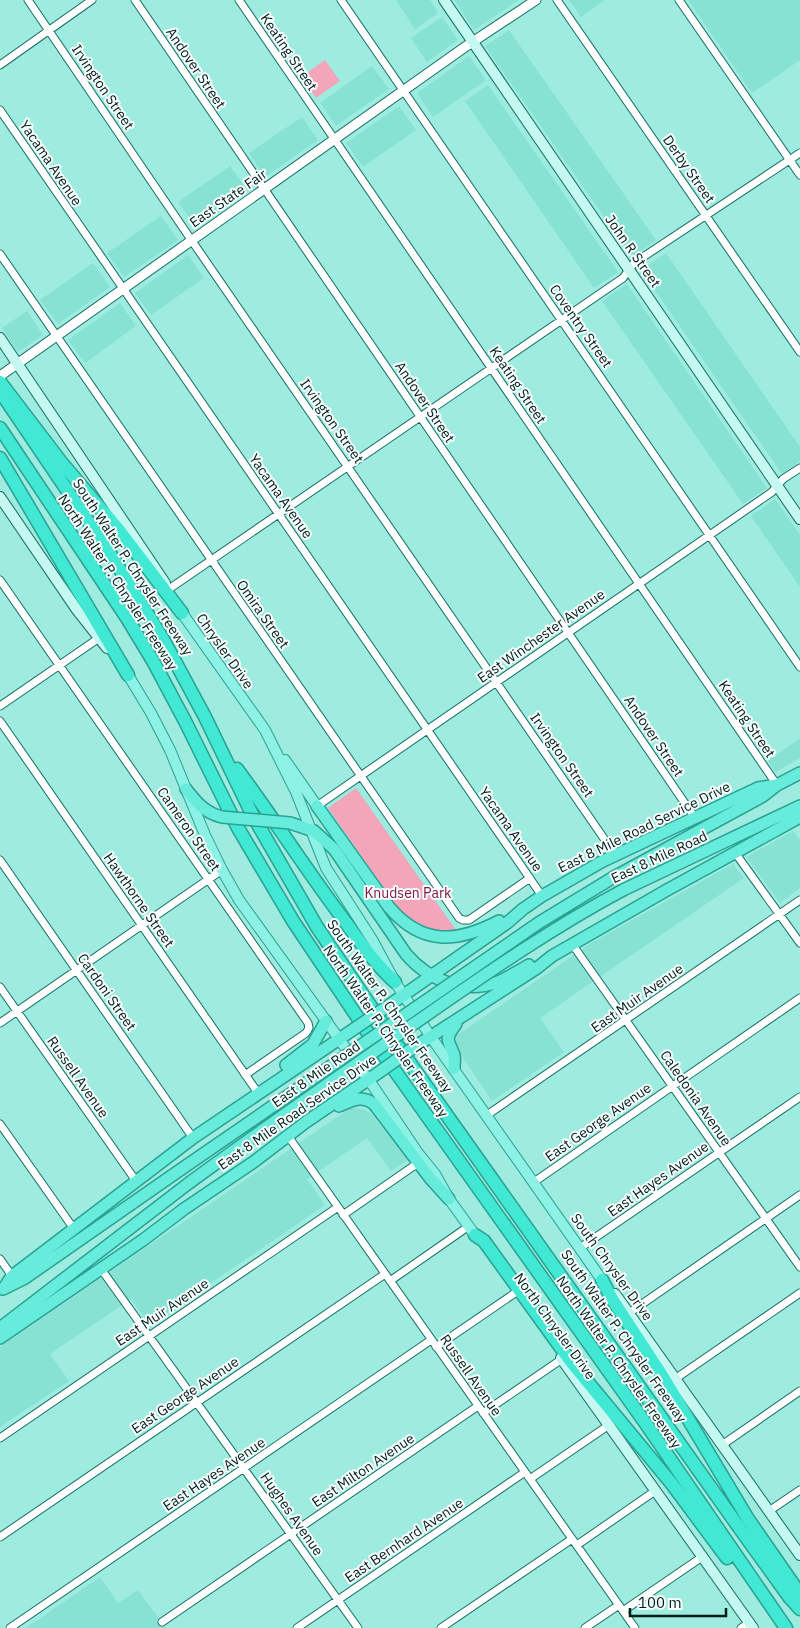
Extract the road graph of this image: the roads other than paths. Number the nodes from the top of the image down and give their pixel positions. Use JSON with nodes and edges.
{"nodes":[{"id":1,"x":28,"y":0,"type":"edge"},
{"id":2,"x":92,"y":0,"type":"edge"},
{"id":3,"x":135,"y":0,"type":"edge"},
{"id":4,"x":239,"y":0,"type":"edge"},
{"id":5,"x":341,"y":0,"type":"edge"},
{"id":6,"x":444,"y":0,"type":"edge"},
{"id":7,"x":536,"y":0,"type":"edge"},
{"id":8,"x":557,"y":0,"type":"edge"},
{"id":9,"x":679,"y":0,"type":"edge"},
{"id":10,"x":49,"y":30,"type":"junction"},
{"id":11,"x":472,"y":42,"type":"junction"},
{"id":12,"x":0,"y":65,"type":"edge"},
{"id":13,"x":403,"y":91,"type":"junction"},
{"id":14,"x":0,"y":110,"type":"edge"},
{"id":15,"x":335,"y":139,"type":"junction"},
{"id":16,"x":800,"y":153,"type":"edge"},
{"id":17,"x":790,"y":160,"type":"junction"},
{"id":18,"x":800,"y":175,"type":"edge"},
{"id":19,"x":264,"y":189,"type":"junction"},
{"id":20,"x":706,"y":216,"type":"junction"},
{"id":21,"x":192,"y":240,"type":"junction"},
{"id":22,"x":0,"y":254,"type":"edge"},
{"id":23,"x":629,"y":270,"type":"junction"},
{"id":24,"x":123,"y":290,"type":"junction"},
{"id":25,"x":561,"y":320,"type":"junction"},
{"id":26,"x":56,"y":336,"type":"junction"},
{"id":27,"x":0,"y":338,"type":"edge"},
{"id":28,"x":800,"y":352,"type":"edge"},
{"id":29,"x":18,"y":364,"type":"junction"},
{"id":30,"x":492,"y":368,"type":"junction"},
{"id":31,"x":2,"y":377,"type":"edge"},
{"id":32,"x":0,"y":392,"type":"edge"},
{"id":33,"x":421,"y":417,"type":"junction"},
{"id":34,"x":0,"y":428,"type":"edge"},
{"id":35,"x":0,"y":458,"type":"edge"},
{"id":36,"x":348,"y":467,"type":"junction"},
{"id":37,"x":800,"y":468,"type":"edge"},
{"id":38,"x":777,"y":486,"type":"junction"},
{"id":39,"x":0,"y":497,"type":"edge"},
{"id":40,"x":278,"y":515,"type":"junction"},
{"id":41,"x":800,"y":519,"type":"edge"},
{"id":42,"x":710,"y":535,"type":"junction"},
{"id":43,"x":211,"y":561,"type":"junction"},
{"id":44,"x":0,"y":580,"type":"edge"},
{"id":45,"x":639,"y":584,"type":"junction"},
{"id":46,"x":169,"y":589,"type":"junction"},
{"id":47,"x":182,"y":613,"type":"junction"},
{"id":48,"x":568,"y":633,"type":"junction"},
{"id":49,"x":99,"y":638,"type":"junction"},
{"id":50,"x":59,"y":665,"type":"junction"},
{"id":51,"x":800,"y":667,"type":"edge"},
{"id":52,"x":128,"y":675,"type":"junction"},
{"id":53,"x":497,"y":682,"type":"junction"},
{"id":54,"x":0,"y":706,"type":"edge"},
{"id":55,"x":0,"y":721,"type":"edge"},
{"id":56,"x":265,"y":730,"type":"junction"},
{"id":57,"x":427,"y":730,"type":"junction"},
{"id":58,"x":219,"y":746,"type":"junction"},
{"id":59,"x":800,"y":773,"type":"edge"},
{"id":60,"x":360,"y":776,"type":"junction"},
{"id":61,"x":777,"y":785,"type":"junction"},
{"id":62,"x":186,"y":789,"type":"junction"},
{"id":63,"x":317,"y":806,"type":"junction"},
{"id":64,"x":800,"y":806,"type":"edge"},
{"id":65,"x":800,"y":817,"type":"edge"},
{"id":66,"x":695,"y":818,"type":"junction"},
{"id":67,"x":310,"y":830,"type":"junction"},
{"id":68,"x":736,"y":854,"type":"junction"},
{"id":69,"x":616,"y":856,"type":"junction"},
{"id":70,"x":0,"y":860,"type":"edge"},
{"id":71,"x":222,"y":870,"type":"junction"},
{"id":72,"x":530,"y":878,"type":"junction"},
{"id":73,"x":209,"y":879,"type":"junction"},
{"id":74,"x":542,"y":896,"type":"junction"},
{"id":75,"x":800,"y":900,"type":"edge"},
{"id":76,"x":525,"y":907,"type":"junction"},
{"id":77,"x":779,"y":914,"type":"junction"},
{"id":78,"x":142,"y":926,"type":"junction"},
{"id":79,"x":800,"y":943,"type":"edge"},
{"id":80,"x":572,"y":944,"type":"junction"},
{"id":81,"x":552,"y":956,"type":"junction"},
{"id":82,"x":77,"y":971,"type":"junction"},
{"id":83,"x":432,"y":975,"type":"junction"},
{"id":84,"x":395,"y":982,"type":"junction"},
{"id":85,"x":0,"y":987,"type":"edge"},
{"id":86,"x":403,"y":995,"type":"junction"},
{"id":87,"x":800,"y":998,"type":"edge"},
{"id":88,"x":17,"y":1012,"type":"junction"},
{"id":89,"x":458,"y":1020,"type":"junction"},
{"id":90,"x":326,"y":1021,"type":"junction"},
{"id":91,"x":625,"y":1021,"type":"junction"},
{"id":92,"x":0,"y":1024,"type":"edge"},
{"id":93,"x":431,"y":1037,"type":"junction"},
{"id":94,"x":339,"y":1038,"type":"junction"},
{"id":95,"x":391,"y":1063,"type":"junction"},
{"id":96,"x":454,"y":1068,"type":"junction"},
{"id":97,"x":245,"y":1075,"type":"junction"},
{"id":98,"x":373,"y":1076,"type":"junction"},
{"id":99,"x":672,"y":1087,"type":"junction"},
{"id":100,"x":258,"y":1093,"type":"junction"},
{"id":101,"x":800,"y":1096,"type":"edge"},
{"id":102,"x":487,"y":1115,"type":"junction"},
{"id":103,"x":306,"y":1122,"type":"junction"},
{"id":104,"x":0,"y":1124,"type":"edge"},
{"id":105,"x":288,"y":1136,"type":"junction"},
{"id":106,"x":193,"y":1138,"type":"junction"},
{"id":107,"x":719,"y":1152,"type":"junction"},
{"id":108,"x":418,"y":1158,"type":"junction"},
{"id":109,"x":136,"y":1181,"type":"junction"},
{"id":110,"x":534,"y":1182,"type":"junction"},
{"id":111,"x":800,"y":1195,"type":"edge"},
{"id":112,"x":449,"y":1200,"type":"joint"},
{"id":113,"x":338,"y":1207,"type":"junction"},
{"id":114,"x":343,"y":1215,"type":"junction"},
{"id":115,"x":766,"y":1219,"type":"junction"},
{"id":116,"x":74,"y":1229,"type":"junction"},
{"id":117,"x":472,"y":1231,"type":"junction"},
{"id":118,"x":580,"y":1248,"type":"junction"},
{"id":119,"x":0,"y":1259,"type":"edge"},
{"id":120,"x":800,"y":1267,"type":"edge"},
{"id":121,"x":101,"y":1269,"type":"junction"},
{"id":122,"x":385,"y":1274,"type":"junction"},
{"id":123,"x":12,"y":1276,"type":"junction"},
{"id":124,"x":602,"y":1280,"type":"junction"},
{"id":125,"x":390,"y":1281,"type":"junction"},
{"id":126,"x":2,"y":1289,"type":"edge"},
{"id":127,"x":515,"y":1293,"type":"junction"},
{"id":128,"x":800,"y":1293,"type":"edge"},
{"id":129,"x":629,"y":1312,"type":"junction"},
{"id":130,"x":0,"y":1328,"type":"edge"},
{"id":131,"x":149,"y":1336,"type":"junction"},
{"id":132,"x":0,"y":1338,"type":"edge"},
{"id":133,"x":431,"y":1340,"type":"junction"},
{"id":134,"x":436,"y":1347,"type":"junction"},
{"id":135,"x":562,"y":1359,"type":"junction"},
{"id":136,"x":675,"y":1379,"type":"junction"},
{"id":137,"x":800,"y":1391,"type":"edge"},
{"id":138,"x":196,"y":1402,"type":"junction"},
{"id":139,"x":478,"y":1406,"type":"junction"},
{"id":140,"x":483,"y":1413,"type":"junction"},
{"id":141,"x":609,"y":1425,"type":"junction"},
{"id":142,"x":0,"y":1438,"type":"edge"},
{"id":143,"x":722,"y":1445,"type":"junction"},
{"id":144,"x":244,"y":1468,"type":"junction"},
{"id":145,"x":527,"y":1475,"type":"junction"},
{"id":146,"x":800,"y":1490,"type":"edge"},
{"id":147,"x":655,"y":1491,"type":"junction"},
{"id":148,"x":769,"y":1511,"type":"junction"},
{"id":149,"x":291,"y":1534,"type":"junction"},
{"id":150,"x":0,"y":1537,"type":"edge"},
{"id":151,"x":574,"y":1542,"type":"junction"},
{"id":152,"x":800,"y":1555,"type":"edge"},
{"id":153,"x":702,"y":1557,"type":"junction"},
{"id":154,"x":800,"y":1594,"type":"edge"},
{"id":155,"x":338,"y":1600,"type":"junction"},
{"id":156,"x":618,"y":1605,"type":"junction"},
{"id":157,"x":800,"y":1609,"type":"edge"},
{"id":158,"x":623,"y":1611,"type":"junction"},
{"id":159,"x":773,"y":1612,"type":"junction"},
{"id":160,"x":162,"y":1622,"type":"dead end"},
{"id":161,"x":747,"y":1626,"type":"edge"},
{"id":162,"x":10,"y":1628,"type":"edge"},
{"id":163,"x":297,"y":1628,"type":"edge"},
{"id":164,"x":358,"y":1628,"type":"edge"},
{"id":165,"x":441,"y":1628,"type":"edge"},
{"id":166,"x":584,"y":1628,"type":"edge"},
{"id":167,"x":635,"y":1628,"type":"edge"},
{"id":168,"x":786,"y":1628,"type":"edge"}],
"edges":[{"from":1,"to":10,"type":"street","name":"Irvington Street"},
{"from":2,"to":10,"type":"street"},
{"from":3,"to":19,"type":"street","name":"Andover Street"},
{"from":4,"to":15,"type":"street","name":"Keating Street"},
{"from":5,"to":13,"type":"street","name":"Coventry Street"},
{"from":6,"to":11,"type":"main road","name":"John R Street"},
{"from":7,"to":11,"type":"street","name":"East State Fair"},
{"from":8,"to":20,"type":"street","name":"Derby Street"},
{"from":9,"to":17,"type":"street"},
{"from":10,"to":12,"type":"street"},
{"from":10,"to":21,"type":"street","name":"Irvington Street"},
{"from":11,"to":13,"type":"street","name":"East State Fair"},
{"from":11,"to":23,"type":"main road","name":"John R Street"},
{"from":13,"to":15,"type":"street","name":"East State Fair"},
{"from":13,"to":25,"type":"street","name":"Coventry Street"},
{"from":14,"to":24,"type":"street","name":"Yacama Avenue"},
{"from":15,"to":19,"type":"street","name":"East State Fair"},
{"from":15,"to":30,"type":"street","name":"Keating Street"},
{"from":16,"to":17,"type":"street"},
{"from":17,"to":18,"type":"street"},
{"from":17,"to":20,"type":"street"},
{"from":19,"to":21,"type":"street","name":"East State Fair"},
{"from":19,"to":33,"type":"street","name":"Andover Street"},
{"from":20,"to":23,"type":"street"},
{"from":20,"to":28,"type":"street","name":"Derby Street"},
{"from":21,"to":24,"type":"street","name":"East State Fair"},
{"from":21,"to":36,"type":"street","name":"Irvington Street"},
{"from":22,"to":26,"type":"street","name":"Omira Street"},
{"from":23,"to":25,"type":"street"},
{"from":23,"to":38,"type":"main road","name":"John R Street"},
{"from":24,"to":26,"type":"street","name":"East State Fair"},
{"from":24,"to":40,"type":"street","name":"Yacama Avenue"},
{"from":25,"to":30,"type":"street"},
{"from":25,"to":42,"type":"street","name":"Coventry Street"},
{"from":26,"to":29,"type":"street","name":"East State Fair"},
{"from":26,"to":43,"type":"street","name":"Omira Street"},
{"from":27,"to":29,"type":"main road","name":"Chrysler Drive"},
{"from":29,"to":31,"type":"street","name":"East State Fair"},
{"from":29,"to":46,"type":"main road","name":"Chrysler Drive"},
{"from":30,"to":33,"type":"street"},
{"from":30,"to":45,"type":"street","name":"Keating Street"},
{"from":31,"to":47,"type":"highway"},
{"from":32,"to":58,"type":"highway","name":"South Walter P. Chrysler Freeway"},
{"from":33,"to":36,"type":"street"},
{"from":33,"to":48,"type":"street","name":"Andover Street"},
{"from":34,"to":95,"type":"highway","name":"North Walter P. Chrysler Freeway"},
{"from":35,"to":52,"type":"highway"},
{"from":36,"to":40,"type":"street"},
{"from":36,"to":53,"type":"street","name":"Irvington Street"},
{"from":37,"to":38,"type":"street","name":"East Winchester Avenue"},
{"from":38,"to":41,"type":"main road","name":"John R Street"},
{"from":38,"to":42,"type":"street","name":"East Winchester Avenue"},
{"from":39,"to":49,"type":"main road"},
{"from":40,"to":43,"type":"street"},
{"from":40,"to":57,"type":"street","name":"Yacama Avenue"},
{"from":42,"to":45,"type":"street","name":"East Winchester Avenue"},
{"from":42,"to":51,"type":"street","name":"Coventry Street"},
{"from":43,"to":46,"type":"street"},
{"from":43,"to":60,"type":"street","name":"Omira Street"},
{"from":44,"to":50,"type":"street","name":"Cameron Street"},
{"from":45,"to":48,"type":"street","name":"East Winchester Avenue"},
{"from":45,"to":61,"type":"street","name":"Keating Street"},
{"from":46,"to":47,"type":"main road","name":"Chrysler Drive"},
{"from":47,"to":56,"type":"main road","name":"Chrysler Drive"},
{"from":48,"to":53,"type":"street","name":"East Winchester Avenue"},
{"from":48,"to":66,"type":"street","name":"Andover Street"},
{"from":49,"to":50,"type":"street"},
{"from":49,"to":52,"type":"main road"},
{"from":50,"to":54,"type":"street"},
{"from":50,"to":73,"type":"street","name":"Cameron Street"},
{"from":52,"to":62,"type":"main road"},
{"from":53,"to":57,"type":"street","name":"East Winchester Avenue"},
{"from":53,"to":69,"type":"street","name":"Irvington Street"},
{"from":55,"to":78,"type":"street","name":"Hawthorne Street"},
{"from":56,"to":63,"type":"main road"},
{"from":56,"to":67,"type":"main road","name":"Chrysler Drive"},
{"from":57,"to":60,"type":"street","name":"East Winchester Avenue"},
{"from":57,"to":72,"type":"street","name":"Yacama Avenue"},
{"from":58,"to":84,"type":"highway"},
{"from":58,"to":157,"type":"highway","name":"South Walter P. Chrysler Freeway"},
{"from":59,"to":61,"type":"highway"},
{"from":60,"to":63,"type":"street","name":"East Winchester Avenue"},
{"from":60,"to":72,"type":"street","name":"Omira Street"},
{"from":61,"to":66,"type":"highway","name":"East 8 Mile Road Service Drive"},
{"from":61,"to":126,"type":"highway","name":"East 8 Mile Road","bridge":true},
{"from":62,"to":67,"type":"highway","bridge":true},
{"from":62,"to":71,"type":"main road"},
{"from":63,"to":76,"type":"highway"},
{"from":64,"to":130,"type":"highway","name":"East 8 Mile Road","bridge":true},
{"from":65,"to":68,"type":"highway","name":"East 8 Mile Road Service Drive"},
{"from":66,"to":69,"type":"highway","name":"East 8 Mile Road Service Drive"},
{"from":67,"to":83,"type":"highway"},
{"from":67,"to":84,"type":"main road","name":"Chrysler Drive"},
{"from":68,"to":77,"type":"street"},
{"from":68,"to":80,"type":"highway","name":"East 8 Mile Road Service Drive"},
{"from":69,"to":74,"type":"highway","name":"East 8 Mile Road Service Drive"},
{"from":70,"to":82,"type":"street","name":"Cardoni Street"},
{"from":71,"to":73,"type":"street"},
{"from":71,"to":90,"type":"main road"},
{"from":72,"to":74,"type":"street","name":"Yacama Avenue"},
{"from":73,"to":78,"type":"street"},
{"from":73,"to":97,"type":"street","name":"Cameron Street"},
{"from":74,"to":76,"type":"highway","name":"East 8 Mile Road Service Drive"},
{"from":75,"to":77,"type":"street","name":"East Muir Avenue"},
{"from":76,"to":83,"type":"highway"},
{"from":77,"to":79,"type":"street"},
{"from":77,"to":91,"type":"street","name":"East Muir Avenue"},
{"from":78,"to":82,"type":"street"},
{"from":78,"to":97,"type":"street","name":"Hawthorne Street"},
{"from":80,"to":81,"type":"highway","name":"East 8 Mile Road Service Drive"},
{"from":80,"to":91,"type":"street","name":"Caledonia Avenue"},
{"from":81,"to":83,"type":"highway"},
{"from":81,"to":89,"type":"highway","name":"East 8 Mile Road Service Drive"},
{"from":82,"to":88,"type":"street"},
{"from":82,"to":106,"type":"street","name":"Cardoni Street"},
{"from":83,"to":86,"type":"highway"},
{"from":84,"to":86,"type":"main road","name":"Chrysler Drive"},
{"from":85,"to":88,"type":"street","name":"Russell Avenue"},
{"from":86,"to":93,"type":"main road","name":"South Chrysler Drive"},
{"from":86,"to":94,"type":"highway","name":"East 8 Mile Road","bridge":true},
{"from":87,"to":99,"type":"street","name":"East George Avenue"},
{"from":88,"to":92,"type":"street"},
{"from":88,"to":109,"type":"street","name":"Russell Avenue"},
{"from":89,"to":93,"type":"highway","name":"East 8 Mile Road Service Drive"},
{"from":89,"to":96,"type":"highway"},
{"from":90,"to":94,"type":"main road"},
{"from":90,"to":100,"type":"highway"},
{"from":91,"to":99,"type":"street","name":"Caledonia Avenue"},
{"from":91,"to":102,"type":"street","name":"East Muir Avenue"},
{"from":93,"to":95,"type":"highway","name":"East 8 Mile Road Service Drive","bridge":true},
{"from":93,"to":96,"type":"main road","name":"South Chrysler Drive"},
{"from":94,"to":98,"type":"main road"},
{"from":94,"to":100,"type":"highway","name":"East 8 Mile Road"},
{"from":95,"to":98,"type":"highway","name":"East 8 Mile Road Service Drive","bridge":true},
{"from":95,"to":159,"type":"highway","name":"North Walter P. Chrysler Freeway"},
{"from":96,"to":102,"type":"main road","name":"South Chrysler Drive"},
{"from":97,"to":100,"type":"street","name":"Hawthorne Street"},
{"from":98,"to":103,"type":"highway","name":"East 8 Mile Road Service Drive"},
{"from":98,"to":108,"type":"main road"},
{"from":99,"to":107,"type":"street","name":"Caledonia Avenue"},
{"from":99,"to":110,"type":"street","name":"East George Avenue"},
{"from":100,"to":106,"type":"highway","name":"East 8 Mile Road"},
{"from":101,"to":107,"type":"street","name":"East Hayes Avenue"},
{"from":102,"to":110,"type":"main road","name":"South Chrysler Drive"},
{"from":103,"to":105,"type":"highway","name":"East 8 Mile Road Service Drive"},
{"from":103,"to":108,"type":"highway"},
{"from":104,"to":116,"type":"street"},
{"from":105,"to":113,"type":"street","name":"Russell Avenue"},
{"from":105,"to":121,"type":"highway","name":"East 8 Mile Road Service Drive"},
{"from":106,"to":109,"type":"highway","name":"East 8 Mile Road"},
{"from":107,"to":115,"type":"street","name":"Caledonia Avenue"},
{"from":107,"to":118,"type":"street","name":"East Hayes Avenue"},
{"from":108,"to":112,"type":"highway"},
{"from":108,"to":114,"type":"street"},
{"from":109,"to":116,"type":"highway","name":"East 8 Mile Road"},
{"from":110,"to":118,"type":"main road","name":"South Chrysler Drive"},
{"from":111,"to":115,"type":"street"},
{"from":112,"to":117,"type":"main road","name":"North Chrysler Drive"},
{"from":113,"to":114,"type":"street","name":"Russell Avenue"},
{"from":113,"to":131,"type":"street","name":"East Muir Avenue"},
{"from":114,"to":122,"type":"street","name":"Russell Avenue"},
{"from":115,"to":120,"type":"street","name":"Caledonia Avenue"},
{"from":115,"to":129,"type":"street"},
{"from":116,"to":123,"type":"highway","name":"East 8 Mile Road"},
{"from":117,"to":125,"type":"street"},
{"from":117,"to":127,"type":"main road","name":"North Chrysler Drive"},
{"from":117,"to":159,"type":"highway"},
{"from":118,"to":124,"type":"main road","name":"South Chrysler Drive"},
{"from":119,"to":123,"type":"street"},
{"from":121,"to":131,"type":"street","name":"Hughes Avenue"},
{"from":121,"to":132,"type":"highway","name":"East 8 Mile Road Service Drive"},
{"from":122,"to":125,"type":"street","name":"Russell Avenue"},
{"from":122,"to":138,"type":"street","name":"East George Avenue"},
{"from":123,"to":126,"type":"highway","name":"East 8 Mile Road"},
{"from":124,"to":129,"type":"main road","name":"South Chrysler Drive"},
{"from":124,"to":154,"type":"highway"},
{"from":125,"to":133,"type":"street","name":"Russell Avenue"},
{"from":127,"to":134,"type":"street"},
{"from":127,"to":135,"type":"main road","name":"North Chrysler Drive"},
{"from":128,"to":136,"type":"street"},
{"from":129,"to":136,"type":"main road","name":"South Chrysler Drive"},
{"from":131,"to":138,"type":"street","name":"Hughes Avenue"},
{"from":131,"to":142,"type":"street","name":"East Muir Avenue"},
{"from":133,"to":134,"type":"street","name":"Russell Avenue"},
{"from":133,"to":144,"type":"street","name":"East Hayes Avenue"},
{"from":134,"to":139,"type":"street","name":"Russell Avenue"},
{"from":135,"to":140,"type":"street"},
{"from":135,"to":141,"type":"main road","name":"North Chrysler Drive"},
{"from":136,"to":143,"type":"main road","name":"South Chrysler Drive"},
{"from":137,"to":143,"type":"street"},
{"from":138,"to":144,"type":"street","name":"Hughes Avenue"},
{"from":138,"to":150,"type":"street","name":"East George Avenue"},
{"from":139,"to":140,"type":"street","name":"Russell Avenue"},
{"from":139,"to":149,"type":"street","name":"East Milton Avenue"},
{"from":140,"to":145,"type":"street","name":"Russell Avenue"},
{"from":141,"to":145,"type":"street","name":"East Bernhard Avenue"},
{"from":141,"to":147,"type":"main road","name":"North Chrysler Drive"},
{"from":143,"to":148,"type":"main road","name":"South Chrysler Drive"},
{"from":144,"to":149,"type":"street","name":"Hughes Avenue"},
{"from":144,"to":162,"type":"street","name":"East Hayes Avenue"},
{"from":145,"to":151,"type":"street","name":"Russell Avenue"},
{"from":145,"to":155,"type":"street","name":"East Bernhard Avenue"},
{"from":146,"to":148,"type":"street"},
{"from":147,"to":151,"type":"street"},
{"from":147,"to":153,"type":"main road","name":"North Chrysler Drive"},
{"from":148,"to":152,"type":"main road","name":"South Chrysler Drive"},
{"from":149,"to":155,"type":"street","name":"Hughes Avenue"},
{"from":149,"to":160,"type":"street","name":"East Milton Avenue"},
{"from":151,"to":156,"type":"street","name":"Russell Avenue"},
{"from":151,"to":165,"type":"street"},
{"from":153,"to":158,"type":"street"},
{"from":153,"to":161,"type":"main road","name":"North Chrysler Drive"},
{"from":155,"to":163,"type":"street","name":"East Bernhard Avenue"},
{"from":155,"to":164,"type":"street","name":"Hughes Avenue"},
{"from":156,"to":158,"type":"street","name":"Russell Avenue"},
{"from":156,"to":166,"type":"street"},
{"from":158,"to":167,"type":"street","name":"Russell Avenue"},
{"from":159,"to":168,"type":"highway","name":"North Walter P. Chrysler Freeway"}]}
